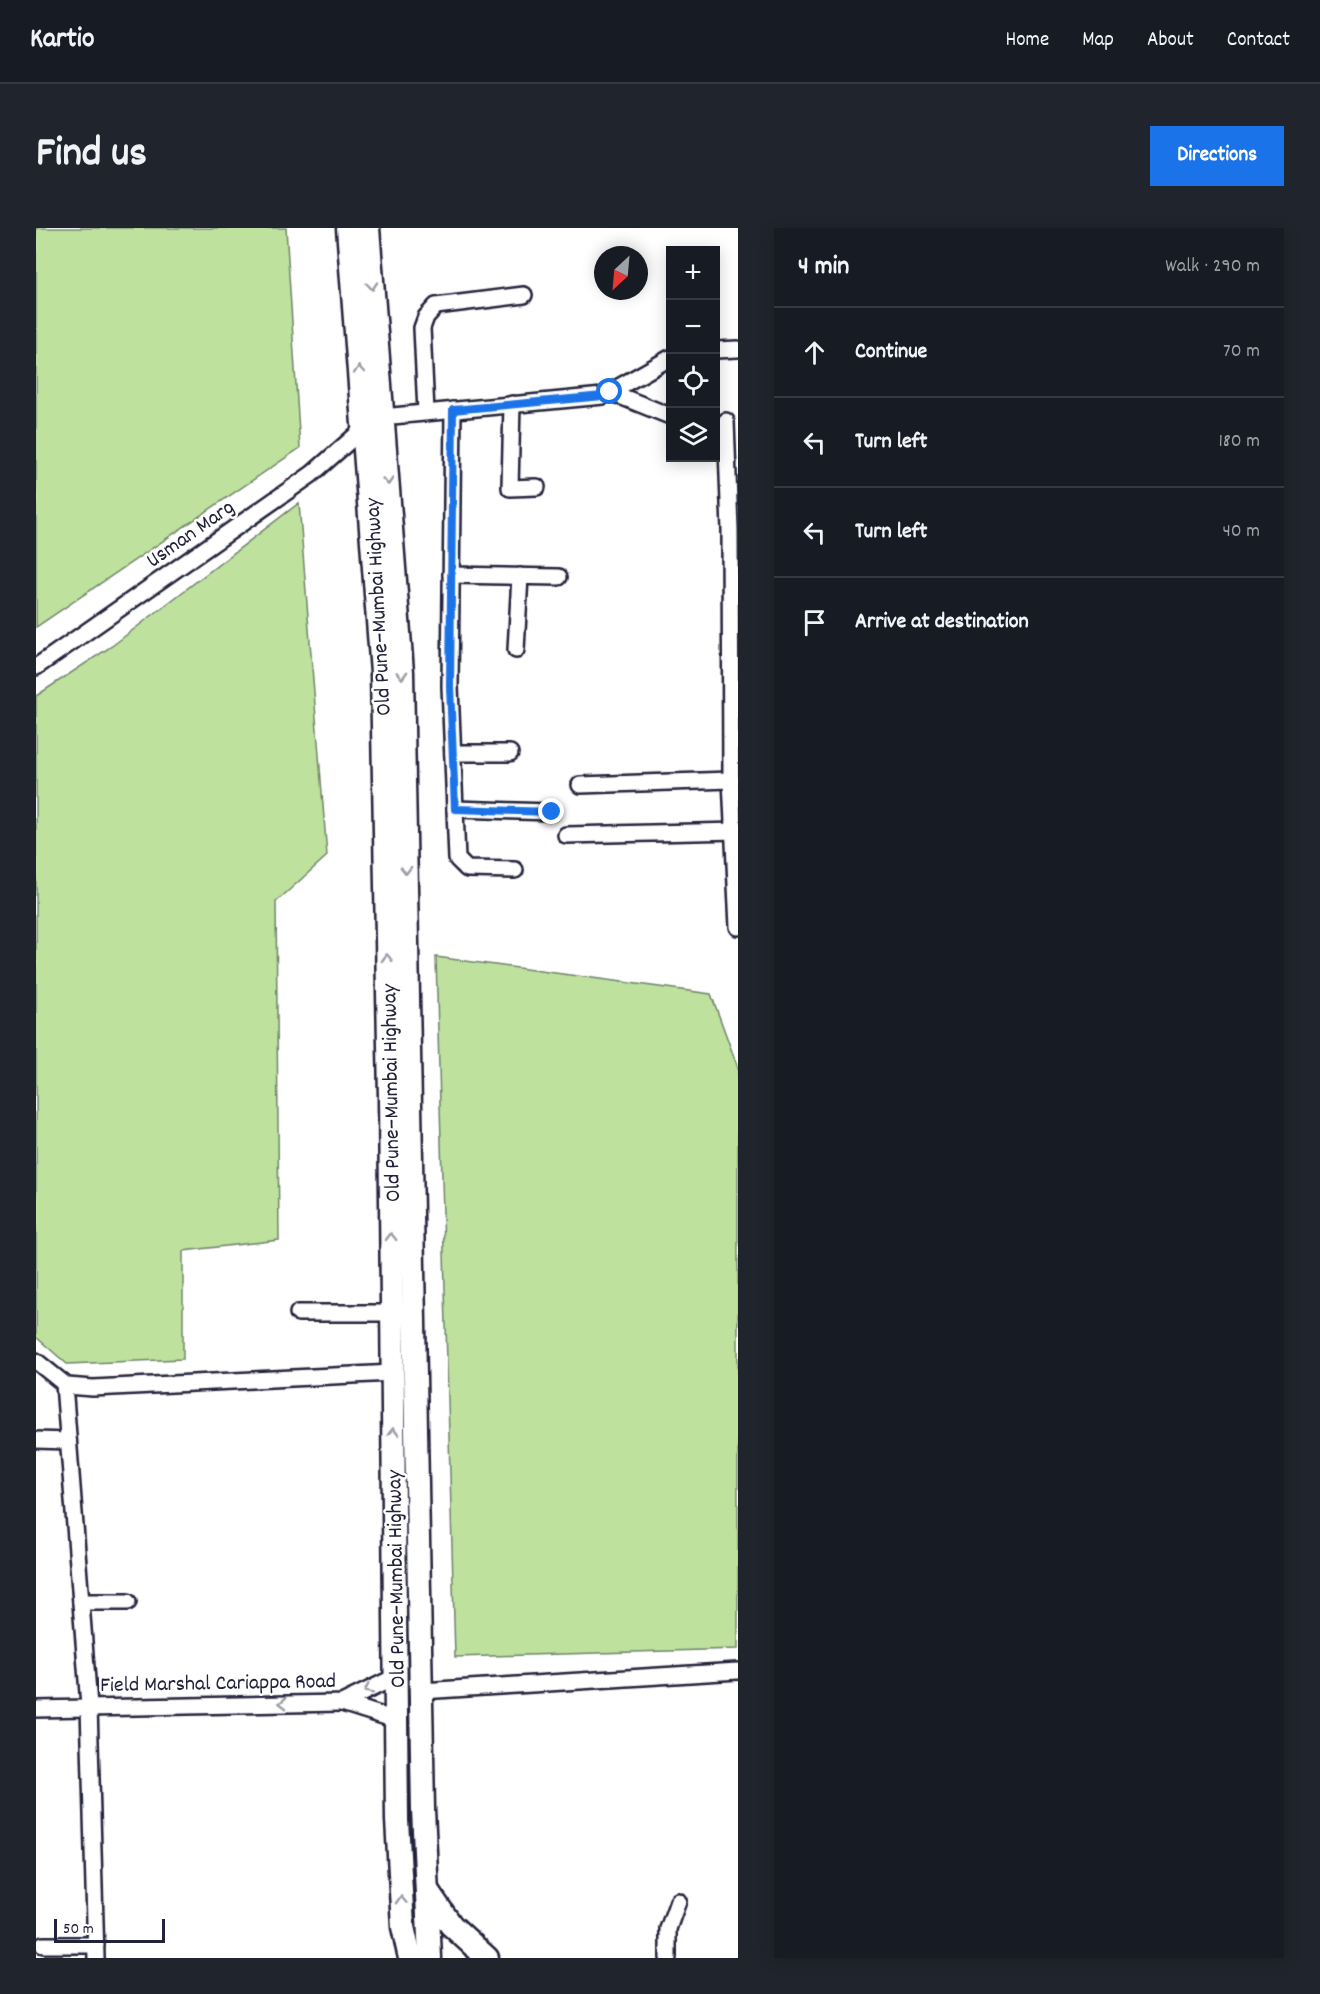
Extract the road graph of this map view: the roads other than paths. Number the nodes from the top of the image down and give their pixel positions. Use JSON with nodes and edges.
{"nodes":[{"id":1,"x":348,"y":228,"type":"edge"},
{"id":2,"x":368,"y":228,"type":"edge"},
{"id":3,"x":524,"y":295,"type":"dead end"},
{"id":4,"x":738,"y":349,"type":"edge"},
{"id":5,"x":720,"y":350,"type":"edge"},
{"id":6,"x":666,"y":360,"type":"edge"},
{"id":7,"x":610,"y":392,"type":"junction"},
{"id":8,"x":512,"y":404,"type":"junction"},
{"id":9,"x":453,"y":410,"type":"junction"},
{"id":10,"x":426,"y":412,"type":"junction"},
{"id":11,"x":666,"y":414,"type":"edge"},
{"id":12,"x":726,"y":420,"type":"edge"},
{"id":13,"x":373,"y":423,"type":"junction"},
{"id":14,"x":537,"y":487,"type":"dead end"},
{"id":15,"x":734,"y":529,"type":"edge"},
{"id":16,"x":451,"y":575,"type":"junction"},
{"id":17,"x":519,"y":576,"type":"junction"},
{"id":18,"x":559,"y":577,"type":"dead end"},
{"id":19,"x":735,"y":635,"type":"edge"},
{"id":20,"x":516,"y":650,"type":"dead end"},
{"id":21,"x":36,"y":667,"type":"edge"},
{"id":22,"x":453,"y":753,"type":"junction"},
{"id":23,"x":510,"y":753,"type":"dead end"},
{"id":24,"x":731,"y":780,"type":"junction"},
{"id":25,"x":580,"y":785,"type":"dead end"},
{"id":26,"x":455,"y":809,"type":"junction"},
{"id":27,"x":552,"y":812,"type":"dead end"},
{"id":28,"x":736,"y":831,"type":"edge"},
{"id":29,"x":566,"y":835,"type":"dead end"},
{"id":30,"x":515,"y":870,"type":"dead end"},
{"id":31,"x":738,"y":927,"type":"edge"},
{"id":32,"x":298,"y":1313,"type":"dead end"},
{"id":33,"x":392,"y":1313,"type":"junction"},
{"id":34,"x":36,"y":1360,"type":"edge"},
{"id":35,"x":393,"y":1373,"type":"junction"},
{"id":36,"x":64,"y":1384,"type":"junction"},
{"id":37,"x":36,"y":1440,"type":"edge"},
{"id":38,"x":68,"y":1441,"type":"junction"},
{"id":39,"x":81,"y":1602,"type":"junction"},
{"id":40,"x":128,"y":1602,"type":"dead end"},
{"id":41,"x":738,"y":1671,"type":"edge"},
{"id":42,"x":395,"y":1677,"type":"junction"},
{"id":43,"x":421,"y":1691,"type":"junction"},
{"id":44,"x":342,"y":1703,"type":"junction"},
{"id":45,"x":89,"y":1706,"type":"junction"},
{"id":46,"x":36,"y":1709,"type":"edge"},
{"id":47,"x":396,"y":1719,"type":"junction"},
{"id":48,"x":428,"y":1890,"type":"junction"},
{"id":49,"x":678,"y":1901,"type":"dead end"},
{"id":50,"x":43,"y":1945,"type":"dead end"},
{"id":51,"x":96,"y":1952,"type":"edge"},
{"id":52,"x":410,"y":1958,"type":"edge"},
{"id":53,"x":430,"y":1958,"type":"edge"},
{"id":54,"x":487,"y":1958,"type":"edge"},
{"id":55,"x":668,"y":1958,"type":"edge"}],
"edges":[{"from":13,"to":1,"type":"highway","name":"Old Pune–Mumbai Highway","one_way":true},
{"from":2,"to":13,"type":"highway","name":"Old Pune–Mumbai Highway","one_way":true},
{"from":3,"to":10,"type":"street"},
{"from":4,"to":5,"type":"street"},
{"from":6,"to":7,"type":"street"},
{"from":7,"to":8,"type":"street"},
{"from":7,"to":11,"type":"street"},
{"from":8,"to":9,"type":"street"},
{"from":8,"to":14,"type":"street"},
{"from":9,"to":10,"type":"street"},
{"from":9,"to":16,"type":"street"},
{"from":10,"to":13,"type":"street"},
{"from":12,"to":15,"type":"street"},
{"from":13,"to":21,"type":"street","name":"Usman Marg"},
{"from":33,"to":13,"type":"highway","name":"Old Pune–Mumbai Highway","one_way":true},
{"from":13,"to":43,"type":"highway","name":"Old Pune–Mumbai Highway","one_way":true},
{"from":15,"to":19,"type":"street"},
{"from":16,"to":17,"type":"street"},
{"from":16,"to":22,"type":"street"},
{"from":17,"to":18,"type":"street"},
{"from":17,"to":20,"type":"street"},
{"from":19,"to":24,"type":"street"},
{"from":22,"to":23,"type":"street"},
{"from":22,"to":26,"type":"street"},
{"from":24,"to":25,"type":"street"},
{"from":24,"to":28,"type":"street"},
{"from":26,"to":27,"type":"street"},
{"from":26,"to":30,"type":"street"},
{"from":28,"to":29,"type":"street"},
{"from":28,"to":31,"type":"street"},
{"from":32,"to":33,"type":"street"},
{"from":33,"to":35,"type":"highway","name":"Old Pune–Mumbai Highway"},
{"from":34,"to":36,"type":"street"},
{"from":35,"to":36,"type":"street"},
{"from":42,"to":35,"type":"highway","name":"Old Pune–Mumbai Highway","one_way":true},
{"from":36,"to":38,"type":"street"},
{"from":37,"to":38,"type":"street"},
{"from":38,"to":39,"type":"street"},
{"from":39,"to":40,"type":"street"},
{"from":39,"to":45,"type":"street"},
{"from":41,"to":43,"type":"street"},
{"from":42,"to":44,"type":"street","name":"Field Marshal Cariappa Road","one_way":true},
{"from":42,"to":47,"type":"highway","name":"Old Pune–Mumbai Highway"},
{"from":43,"to":48,"type":"highway","name":"Old Pune–Mumbai Highway"},
{"from":44,"to":45,"type":"street","name":"Field Marshal Cariappa Road","one_way":true},
{"from":44,"to":47,"type":"street"},
{"from":45,"to":46,"type":"street","name":"Field Marshal Cariappa Road"},
{"from":45,"to":51,"type":"street"},
{"from":52,"to":47,"type":"highway","name":"Old Pune–Mumbai Highway","one_way":true},
{"from":48,"to":53,"type":"highway","name":"Old Pune–Mumbai Highway"},
{"from":48,"to":54,"type":"highway"},
{"from":49,"to":55,"type":"street"},
{"from":50,"to":51,"type":"street"}]}
